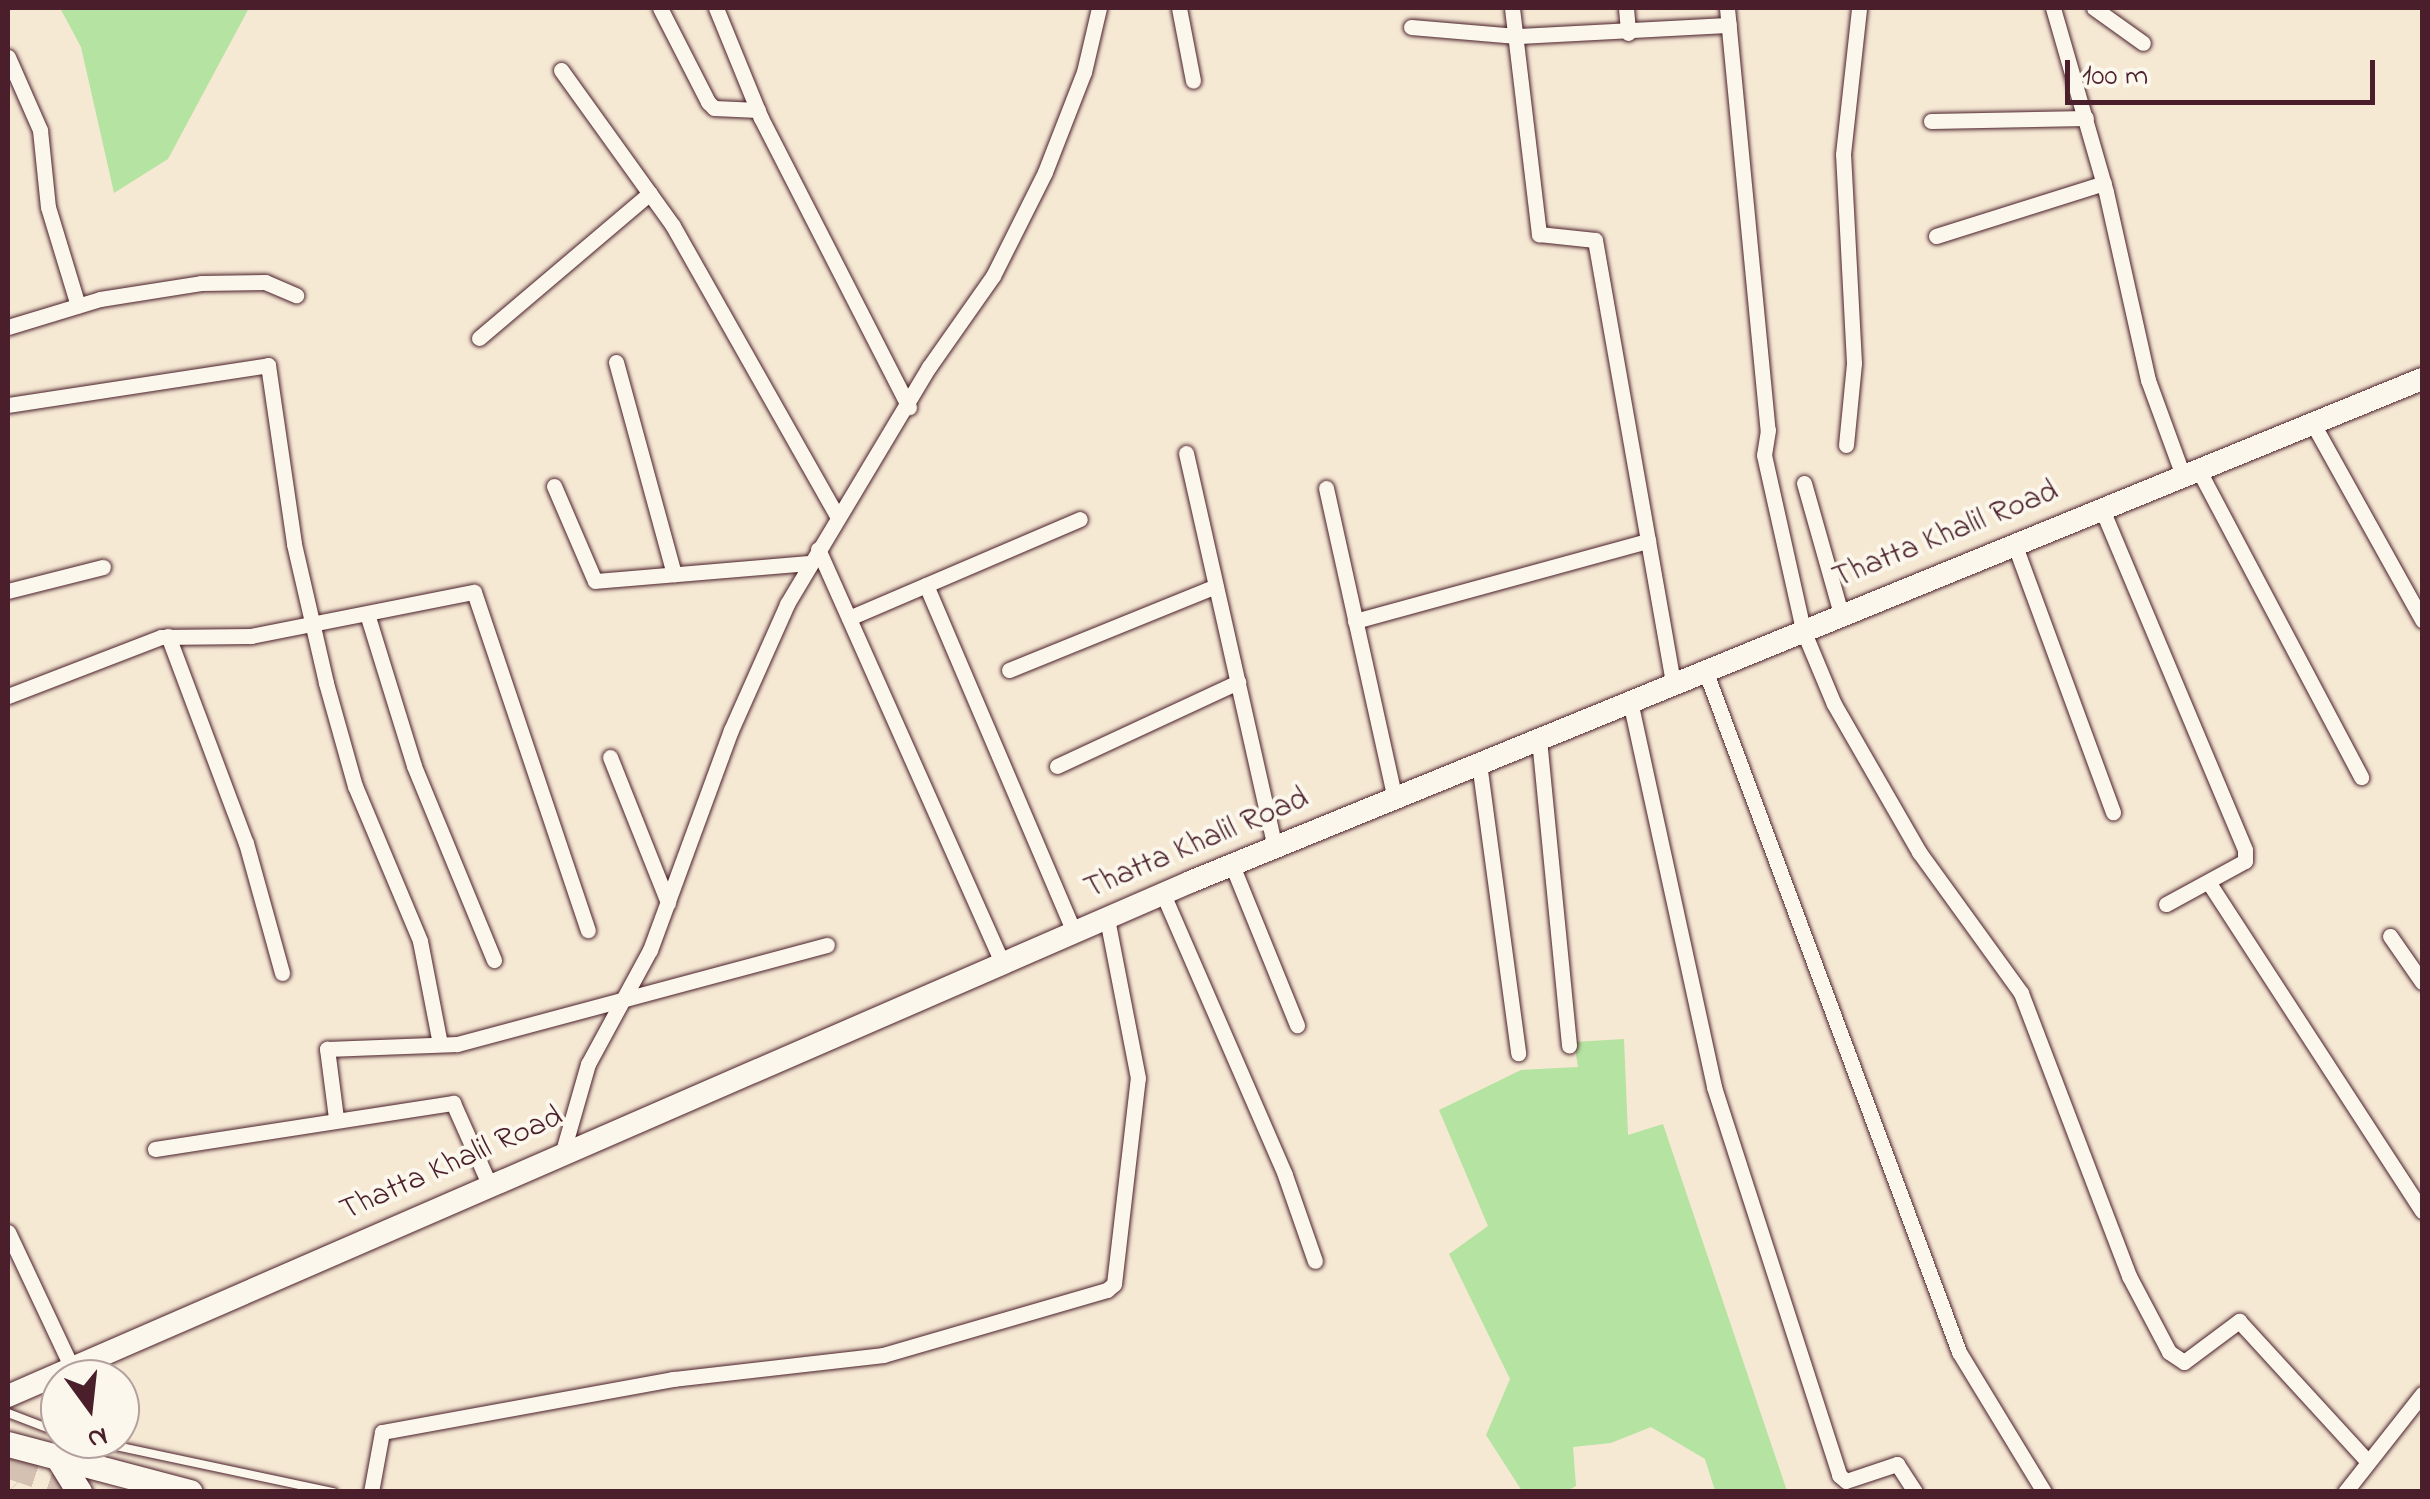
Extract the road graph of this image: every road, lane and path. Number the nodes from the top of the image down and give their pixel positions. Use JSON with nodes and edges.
{"nodes":[{"id":1,"x":660,"y":8,"type":"edge"},
{"id":2,"x":716,"y":8,"type":"edge"},
{"id":3,"x":1099,"y":8,"type":"edge"},
{"id":4,"x":1179,"y":8,"type":"edge"},
{"id":5,"x":1512,"y":8,"type":"edge"},
{"id":6,"x":1626,"y":8,"type":"edge"},
{"id":7,"x":1727,"y":8,"type":"edge"},
{"id":8,"x":1859,"y":8,"type":"edge"},
{"id":9,"x":2053,"y":8,"type":"edge"},
{"id":10,"x":2094,"y":8,"type":"edge"},
{"id":11,"x":1412,"y":26,"type":"dead end"},
{"id":12,"x":1729,"y":26,"type":"junction"},
{"id":13,"x":1628,"y":33,"type":"junction"},
{"id":14,"x":1517,"y":36,"type":"junction"},
{"id":15,"x":2143,"y":44,"type":"dead end"},
{"id":16,"x":8,"y":57,"type":"edge"},
{"id":17,"x":562,"y":70,"type":"dead end"},
{"id":18,"x":1193,"y":81,"type":"dead end"},
{"id":19,"x":758,"y":110,"type":"junction"},
{"id":20,"x":2086,"y":118,"type":"junction"},
{"id":21,"x":1931,"y":121,"type":"dead end"},
{"id":22,"x":2104,"y":183,"type":"junction"},
{"id":23,"x":650,"y":193,"type":"junction"},
{"id":24,"x":1936,"y":236,"type":"dead end"},
{"id":25,"x":296,"y":296,"type":"dead end"},
{"id":26,"x":78,"y":306,"type":"junction"},
{"id":27,"x":8,"y":327,"type":"edge"},
{"id":28,"x":480,"y":338,"type":"dead end"},
{"id":29,"x":616,"y":362,"type":"dead end"},
{"id":30,"x":2422,"y":379,"type":"edge"},
{"id":31,"x":8,"y":405,"type":"edge"},
{"id":32,"x":909,"y":407,"type":"junction"},
{"id":33,"x":2312,"y":422,"type":"junction"},
{"id":34,"x":1846,"y":446,"type":"dead end"},
{"id":35,"x":1186,"y":452,"type":"dead end"},
{"id":36,"x":2190,"y":470,"type":"junction"},
{"id":37,"x":1804,"y":483,"type":"dead end"},
{"id":38,"x":554,"y":486,"type":"dead end"},
{"id":39,"x":1326,"y":488,"type":"dead end"},
{"id":40,"x":2101,"y":507,"type":"junction"},
{"id":41,"x":837,"y":516,"type":"junction"},
{"id":42,"x":1080,"y":519,"type":"dead end"},
{"id":43,"x":1648,"y":541,"type":"junction"},
{"id":44,"x":2014,"y":543,"type":"junction"},
{"id":45,"x":814,"y":556,"type":"junction"},
{"id":46,"x":103,"y":566,"type":"dead end"},
{"id":47,"x":674,"y":574,"type":"junction"},
{"id":48,"x":926,"y":585,"type":"junction"},
{"id":49,"x":1216,"y":586,"type":"junction"},
{"id":50,"x":8,"y":590,"type":"edge"},
{"id":51,"x":1841,"y":614,"type":"junction"},
{"id":52,"x":368,"y":617,"type":"junction"},
{"id":53,"x":849,"y":618,"type":"junction"},
{"id":54,"x":2422,"y":620,"type":"edge"},
{"id":55,"x":1355,"y":621,"type":"junction"},
{"id":56,"x":311,"y":622,"type":"junction"},
{"id":57,"x":1803,"y":630,"type":"junction"},
{"id":58,"x":168,"y":636,"type":"junction"},
{"id":59,"x":1010,"y":670,"type":"dead end"},
{"id":60,"x":1704,"y":670,"type":"junction"},
{"id":61,"x":1238,"y":682,"type":"junction"},
{"id":62,"x":1673,"y":683,"type":"junction"},
{"id":63,"x":8,"y":696,"type":"edge"},
{"id":64,"x":1630,"y":701,"type":"junction"},
{"id":65,"x":1538,"y":738,"type":"junction"},
{"id":66,"x":610,"y":757,"type":"dead end"},
{"id":67,"x":1479,"y":763,"type":"junction"},
{"id":68,"x":1057,"y":766,"type":"dead end"},
{"id":69,"x":2361,"y":777,"type":"dead end"},
{"id":70,"x":1395,"y":798,"type":"junction"},
{"id":71,"x":2114,"y":812,"type":"dead end"},
{"id":72,"x":1275,"y":847,"type":"junction"},
{"id":73,"x":1232,"y":864,"type":"junction"},
{"id":74,"x":2209,"y":883,"type":"junction"},
{"id":75,"x":1163,"y":894,"type":"junction"},
{"id":76,"x":668,"y":904,"type":"junction"},
{"id":77,"x":2166,"y":904,"type":"dead end"},
{"id":78,"x":1106,"y":918,"type":"junction"},
{"id":79,"x":588,"y":930,"type":"dead end"},
{"id":80,"x":1074,"y":932,"type":"junction"},
{"id":81,"x":2390,"y":936,"type":"dead end"},
{"id":82,"x":827,"y":945,"type":"dead end"},
{"id":83,"x":494,"y":960,"type":"dead end"},
{"id":84,"x":1002,"y":963,"type":"junction"},
{"id":85,"x":282,"y":972,"type":"dead end"},
{"id":86,"x":2422,"y":982,"type":"edge"},
{"id":87,"x":623,"y":1000,"type":"junction"},
{"id":88,"x":1297,"y":1026,"type":"dead end"},
{"id":89,"x":440,"y":1044,"type":"junction"},
{"id":90,"x":1569,"y":1046,"type":"dead end"},
{"id":91,"x":1518,"y":1053,"type":"dead end"},
{"id":92,"x":336,"y":1118,"type":"junction"},
{"id":93,"x":156,"y":1149,"type":"dead end"},
{"id":94,"x":564,"y":1151,"type":"junction"},
{"id":95,"x":489,"y":1184,"type":"junction"},
{"id":96,"x":2422,"y":1211,"type":"edge"},
{"id":97,"x":8,"y":1232,"type":"edge"},
{"id":98,"x":1315,"y":1261,"type":"dead end"},
{"id":99,"x":68,"y":1359,"type":"edge"},
{"id":100,"x":92,"y":1359,"type":"edge"},
{"id":101,"x":40,"y":1382,"type":"edge"},
{"id":102,"x":2422,"y":1394,"type":"edge"},
{"id":103,"x":8,"y":1396,"type":"edge"},
{"id":104,"x":8,"y":1414,"type":"edge"},
{"id":105,"x":40,"y":1433,"type":"edge"},
{"id":106,"x":8,"y":1444,"type":"edge"},
{"id":107,"x":40,"y":1445,"type":"edge"},
{"id":108,"x":140,"y":1451,"type":"edge"},
{"id":109,"x":65,"y":1459,"type":"edge"},
{"id":110,"x":98,"y":1459,"type":"edge"},
{"id":111,"x":2368,"y":1462,"type":"junction"},
{"id":112,"x":79,"y":1492,"type":"edge"},
{"id":113,"x":190,"y":1492,"type":"edge"},
{"id":114,"x":333,"y":1492,"type":"edge"},
{"id":115,"x":371,"y":1492,"type":"edge"},
{"id":116,"x":1915,"y":1492,"type":"edge"},
{"id":117,"x":2044,"y":1492,"type":"edge"},
{"id":118,"x":2344,"y":1492,"type":"edge"}],
"edges":[{"from":1,"to":19,"type":"street"},
{"from":2,"to":19,"type":"street"},
{"from":3,"to":32,"type":"street"},
{"from":4,"to":18,"type":"street"},
{"from":5,"to":14,"type":"street"},
{"from":6,"to":13,"type":"street"},
{"from":7,"to":12,"type":"street"},
{"from":8,"to":34,"type":"street"},
{"from":9,"to":20,"type":"street"},
{"from":10,"to":15,"type":"street"},
{"from":11,"to":14,"type":"street"},
{"from":12,"to":13,"type":"street"},
{"from":12,"to":57,"type":"street"},
{"from":13,"to":14,"type":"street"},
{"from":14,"to":43,"type":"street"},
{"from":16,"to":26,"type":"street"},
{"from":17,"to":23,"type":"street"},
{"from":19,"to":32,"type":"street"},
{"from":20,"to":21,"type":"street"},
{"from":20,"to":22,"type":"street"},
{"from":22,"to":24,"type":"street"},
{"from":22,"to":36,"type":"street"},
{"from":23,"to":28,"type":"street"},
{"from":23,"to":41,"type":"street"},
{"from":25,"to":26,"type":"street"},
{"from":26,"to":27,"type":"street"},
{"from":29,"to":47,"type":"street"},
{"from":30,"to":33,"type":"street","name":"Thatta Khalil Road"},
{"from":31,"to":56,"type":"street"},
{"from":32,"to":41,"type":"street"},
{"from":33,"to":36,"type":"street","name":"Thatta Khalil Road"},
{"from":33,"to":54,"type":"street"},
{"from":35,"to":49,"type":"street"},
{"from":36,"to":40,"type":"street","name":"Thatta Khalil Road"},
{"from":36,"to":69,"type":"street"},
{"from":37,"to":51,"type":"street"},
{"from":38,"to":47,"type":"street"},
{"from":39,"to":55,"type":"street"},
{"from":40,"to":44,"type":"street","name":"Thatta Khalil Road"},
{"from":40,"to":74,"type":"street"},
{"from":41,"to":45,"type":"street"},
{"from":42,"to":48,"type":"street"},
{"from":43,"to":55,"type":"street"},
{"from":43,"to":62,"type":"street"},
{"from":44,"to":51,"type":"street","name":"Thatta Khalil Road"},
{"from":44,"to":71,"type":"street"},
{"from":45,"to":47,"type":"street"},
{"from":45,"to":53,"type":"street"},
{"from":45,"to":76,"type":"street"},
{"from":46,"to":50,"type":"street"},
{"from":48,"to":53,"type":"street"},
{"from":48,"to":80,"type":"street"},
{"from":49,"to":59,"type":"street"},
{"from":49,"to":61,"type":"street"},
{"from":51,"to":57,"type":"street","name":"Thatta Khalil Road"},
{"from":52,"to":56,"type":"street"},
{"from":52,"to":79,"type":"street"},
{"from":52,"to":83,"type":"street"},
{"from":53,"to":84,"type":"street"},
{"from":55,"to":70,"type":"street"},
{"from":56,"to":58,"type":"street"},
{"from":56,"to":89,"type":"street"},
{"from":57,"to":60,"type":"street","name":"Thatta Khalil Road"},
{"from":57,"to":111,"type":"street"},
{"from":58,"to":63,"type":"street"},
{"from":58,"to":85,"type":"street"},
{"from":60,"to":62,"type":"street","name":"Thatta Khalil Road"},
{"from":60,"to":117,"type":"street"},
{"from":61,"to":68,"type":"street"},
{"from":61,"to":72,"type":"street"},
{"from":62,"to":64,"type":"street","name":"Thatta Khalil Road"},
{"from":64,"to":65,"type":"street","name":"Thatta Khalil Road"},
{"from":64,"to":116,"type":"street"},
{"from":65,"to":67,"type":"street","name":"Thatta Khalil Road"},
{"from":65,"to":90,"type":"street"},
{"from":66,"to":76,"type":"street"},
{"from":67,"to":70,"type":"street","name":"Thatta Khalil Road"},
{"from":67,"to":91,"type":"street"},
{"from":70,"to":72,"type":"street","name":"Thatta Khalil Road"},
{"from":72,"to":73,"type":"street","name":"Thatta Khalil Road"},
{"from":73,"to":75,"type":"street","name":"Thatta Khalil Road"},
{"from":73,"to":88,"type":"street"},
{"from":74,"to":77,"type":"street"},
{"from":74,"to":96,"type":"street"},
{"from":75,"to":78,"type":"street","name":"Thatta Khalil Road"},
{"from":75,"to":98,"type":"street"},
{"from":76,"to":87,"type":"street"},
{"from":78,"to":80,"type":"street","name":"Thatta Khalil Road"},
{"from":78,"to":115,"type":"street"},
{"from":80,"to":84,"type":"street","name":"Thatta Khalil Road"},
{"from":81,"to":86,"type":"street"},
{"from":82,"to":87,"type":"street"},
{"from":84,"to":94,"type":"street","name":"Thatta Khalil Road"},
{"from":87,"to":89,"type":"street"},
{"from":87,"to":94,"type":"street"},
{"from":89,"to":92,"type":"street"},
{"from":92,"to":93,"type":"street"},
{"from":92,"to":95,"type":"street"},
{"from":94,"to":95,"type":"street","name":"Thatta Khalil Road"},
{"from":95,"to":100,"type":"street","name":"Thatta Khalil Road"},
{"from":97,"to":99,"type":"street"},
{"from":101,"to":103,"type":"street","name":"Thatta Khalil Road"},
{"from":102,"to":111,"type":"street"},
{"from":104,"to":105,"type":"lane"},
{"from":106,"to":107,"type":"main road"},
{"from":108,"to":114,"type":"lane"},
{"from":109,"to":112,"type":"main road"},
{"from":110,"to":113,"type":"main road"},
{"from":111,"to":118,"type":"street"}]}
